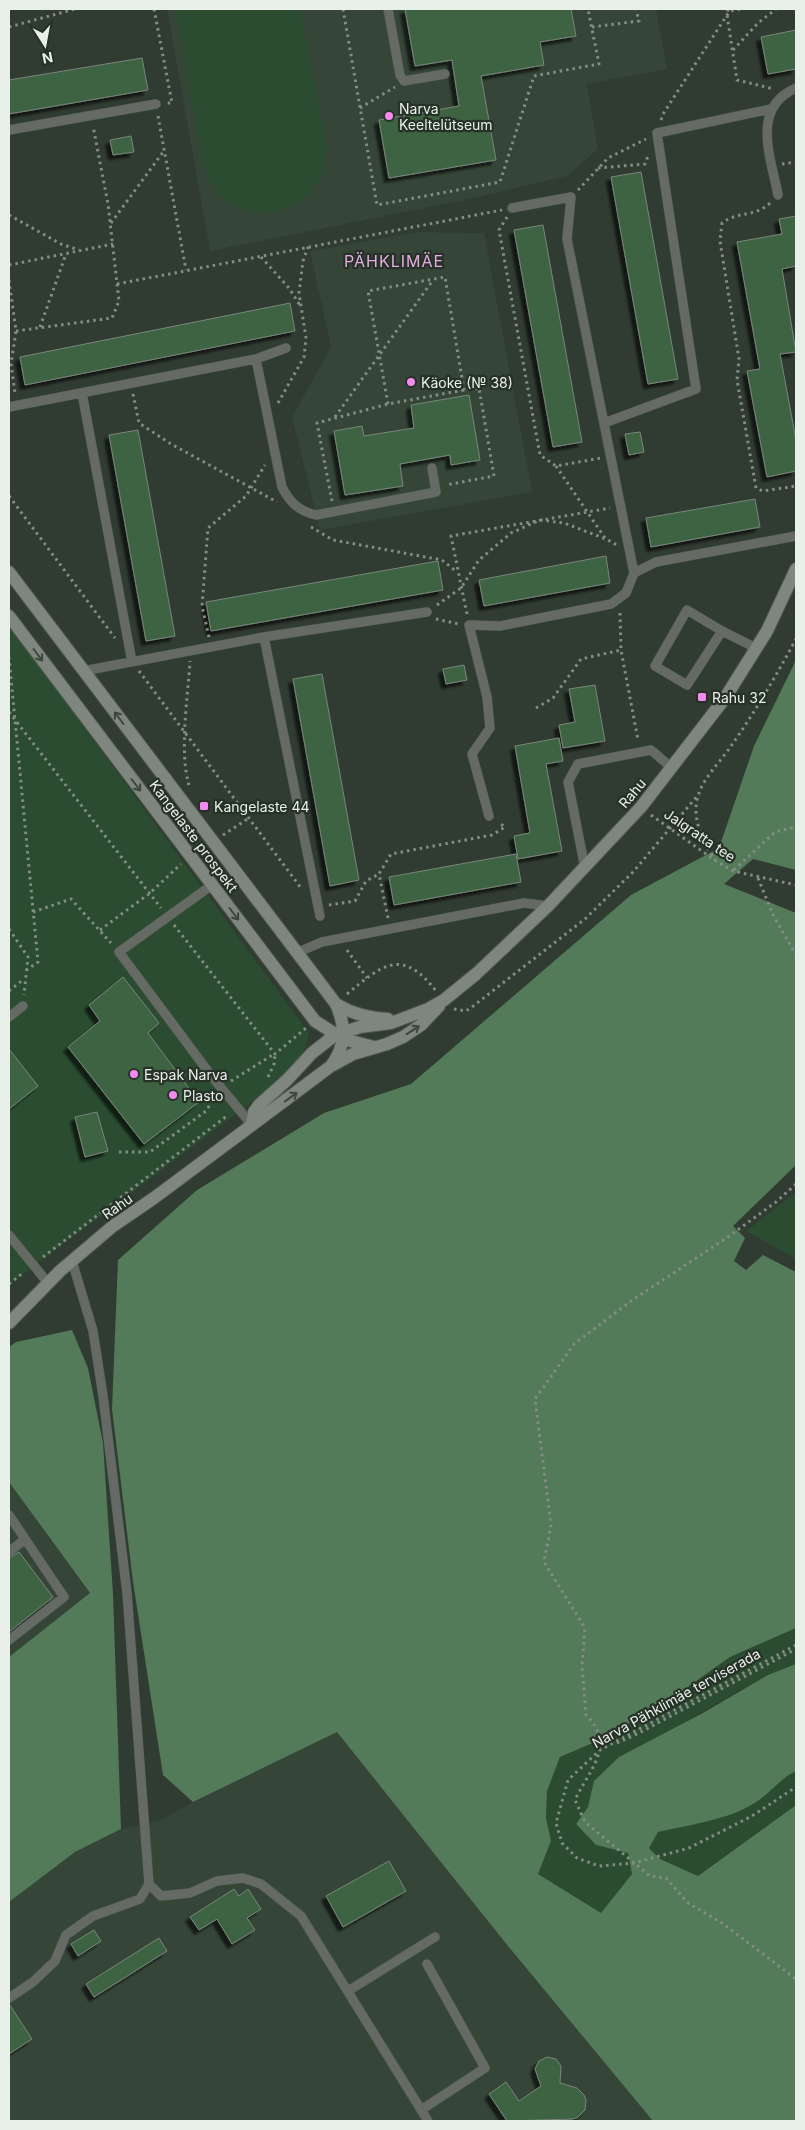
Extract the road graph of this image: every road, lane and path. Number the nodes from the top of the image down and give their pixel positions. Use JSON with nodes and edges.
{"nodes":[{"id":1,"x":75,"y":9,"type":"edge"},
{"id":2,"x":154,"y":9,"type":"edge"},
{"id":3,"x":343,"y":9,"type":"edge"},
{"id":4,"x":388,"y":9,"type":"edge"},
{"id":5,"x":588,"y":9,"type":"edge"},
{"id":6,"x":636,"y":9,"type":"edge"},
{"id":7,"x":728,"y":9,"type":"edge"},
{"id":8,"x":743,"y":9,"type":"edge"},
{"id":9,"x":776,"y":9,"type":"edge"},
{"id":10,"x":727,"y":15,"type":"junction"},
{"id":11,"x":9,"y":27,"type":"edge"},
{"id":12,"x":592,"y":27,"type":"junction"},
{"id":13,"x":733,"y":50,"type":"junction"},
{"id":14,"x":445,"y":74,"type":"dead end"},
{"id":15,"x":404,"y":81,"type":"junction"},
{"id":16,"x":796,"y":88,"type":"edge"},
{"id":17,"x":787,"y":92,"type":"junction"},
{"id":18,"x":156,"y":104,"type":"junction"},
{"id":19,"x":360,"y":108,"type":"junction"},
{"id":20,"x":771,"y":109,"type":"junction"},
{"id":21,"x":91,"y":115,"type":"junction"},
{"id":22,"x":9,"y":130,"type":"edge"},
{"id":23,"x":657,"y":133,"type":"junction"},
{"id":24,"x":164,"y":151,"type":"junction"},
{"id":25,"x":598,"y":168,"type":"junction"},
{"id":26,"x":778,"y":195,"type":"joint"},
{"id":27,"x":571,"y":197,"type":"junction"},
{"id":28,"x":512,"y":208,"type":"junction"},
{"id":29,"x":9,"y":215,"type":"edge"},
{"id":30,"x":110,"y":224,"type":"junction"},
{"id":31,"x":113,"y":244,"type":"junction"},
{"id":32,"x":308,"y":247,"type":"junction"},
{"id":33,"x":79,"y":251,"type":"junction"},
{"id":34,"x":67,"y":253,"type":"junction"},
{"id":35,"x":261,"y":256,"type":"junction"},
{"id":36,"x":9,"y":265,"type":"edge"},
{"id":37,"x":186,"y":270,"type":"junction"},
{"id":38,"x":434,"y":279,"type":"junction"},
{"id":39,"x":9,"y":280,"type":"edge"},
{"id":40,"x":117,"y":284,"type":"junction"},
{"id":41,"x":302,"y":309,"type":"junction"},
{"id":42,"x":40,"y":327,"type":"junction"},
{"id":43,"x":16,"y":331,"type":"junction"},
{"id":44,"x":286,"y":348,"type":"dead end"},
{"id":45,"x":379,"y":356,"type":"junction"},
{"id":46,"x":256,"y":359,"type":"junction"},
{"id":47,"x":131,"y":383,"type":"junction"},
{"id":48,"x":464,"y":390,"type":"junction"},
{"id":49,"x":82,"y":393,"type":"junction"},
{"id":50,"x":388,"y":404,"type":"junction"},
{"id":51,"x":12,"y":406,"type":"edge"},
{"id":52,"x":335,"y":418,"type":"junction"},
{"id":53,"x":268,"y":419,"type":"junction"},
{"id":54,"x":604,"y":423,"type":"junction"},
{"id":55,"x":273,"y":446,"type":"junction"},
{"id":56,"x":610,"y":456,"type":"junction"},
{"id":57,"x":556,"y":466,"type":"junction"},
{"id":58,"x":432,"y":468,"type":"dead end"},
{"id":59,"x":796,"y":486,"type":"edge"},
{"id":60,"x":435,"y":487,"type":"junction"},
{"id":61,"x":251,"y":489,"type":"junction"},
{"id":62,"x":9,"y":496,"type":"edge"},
{"id":63,"x":294,"y":506,"type":"junction"},
{"id":64,"x":620,"y":506,"type":"junction"},
{"id":65,"x":335,"y":512,"type":"junction"},
{"id":66,"x":588,"y":512,"type":"junction"},
{"id":67,"x":305,"y":513,"type":"junction"},
{"id":68,"x":540,"y":520,"type":"junction"},
{"id":69,"x":796,"y":536,"type":"edge"},
{"id":70,"x":606,"y":539,"type":"junction"},
{"id":71,"x":631,"y":558,"type":"junction"},
{"id":72,"x":796,"y":569,"type":"edge"},
{"id":73,"x":9,"y":572,"type":"edge"},
{"id":74,"x":458,"y":573,"type":"junction"},
{"id":75,"x":634,"y":573,"type":"junction"},
{"id":76,"x":461,"y":588,"type":"junction"},
{"id":77,"x":620,"y":598,"type":"junction"},
{"id":78,"x":427,"y":612,"type":"junction"},
{"id":79,"x":9,"y":616,"type":"edge"},
{"id":80,"x":469,"y":625,"type":"junction"},
{"id":81,"x":722,"y":631,"type":"junction"},
{"id":82,"x":264,"y":637,"type":"junction"},
{"id":83,"x":115,"y":639,"type":"dead end"},
{"id":84,"x":796,"y":639,"type":"edge"},
{"id":85,"x":211,"y":647,"type":"junction"},
{"id":86,"x":756,"y":648,"type":"junction"},
{"id":87,"x":621,"y":650,"type":"junction"},
{"id":88,"x":190,"y":651,"type":"junction"},
{"id":89,"x":9,"y":657,"type":"edge"},
{"id":90,"x":132,"y":662,"type":"junction"},
{"id":91,"x":83,"y":671,"type":"junction"},
{"id":92,"x":536,"y":708,"type":"dead end"},
{"id":93,"x":9,"y":712,"type":"edge"},
{"id":94,"x":14,"y":719,"type":"junction"},
{"id":95,"x":186,"y":734,"type":"junction"},
{"id":96,"x":640,"y":753,"type":"junction"},
{"id":97,"x":672,"y":768,"type":"junction"},
{"id":98,"x":190,"y":787,"type":"dead end"},
{"id":99,"x":699,"y":794,"type":"junction"},
{"id":100,"x":640,"y":807,"type":"junction"},
{"id":101,"x":490,"y":816,"type":"joint"},
{"id":102,"x":249,"y":818,"type":"junction"},
{"id":103,"x":796,"y":827,"type":"edge"},
{"id":104,"x":670,"y":829,"type":"junction"},
{"id":105,"x":212,"y":842,"type":"junction"},
{"id":106,"x":191,"y":856,"type":"junction"},
{"id":107,"x":716,"y":861,"type":"junction"},
{"id":108,"x":585,"y":868,"type":"junction"},
{"id":109,"x":733,"y":871,"type":"junction"},
{"id":110,"x":379,"y":874,"type":"junction"},
{"id":111,"x":758,"y":878,"type":"junction"},
{"id":112,"x":212,"y":885,"type":"junction"},
{"id":113,"x":796,"y":885,"type":"edge"},
{"id":114,"x":304,"y":892,"type":"dead end"},
{"id":115,"x":150,"y":893,"type":"junction"},
{"id":116,"x":548,"y":906,"type":"junction"},
{"id":117,"x":33,"y":912,"type":"junction"},
{"id":118,"x":319,"y":912,"type":"joint"},
{"id":119,"x":168,"y":918,"type":"junction"},
{"id":120,"x":9,"y":929,"type":"edge"},
{"id":121,"x":390,"y":929,"type":"junction"},
{"id":122,"x":100,"y":930,"type":"dead end"},
{"id":123,"x":339,"y":938,"type":"junction"},
{"id":124,"x":119,"y":952,"type":"junction"},
{"id":125,"x":296,"y":953,"type":"junction"},
{"id":126,"x":796,"y":955,"type":"edge"},
{"id":127,"x":26,"y":970,"type":"junction"},
{"id":128,"x":367,"y":978,"type":"junction"},
{"id":129,"x":25,"y":979,"type":"junction"},
{"id":130,"x":9,"y":991,"type":"edge"},
{"id":131,"x":444,"y":1000,"type":"junction"},
{"id":132,"x":336,"y":1004,"type":"junction"},
{"id":133,"x":23,"y":1006,"type":"joint"},
{"id":134,"x":9,"y":1017,"type":"edge"},
{"id":135,"x":403,"y":1018,"type":"junction"},
{"id":136,"x":315,"y":1021,"type":"junction"},
{"id":137,"x":340,"y":1035,"type":"junction"},
{"id":138,"x":374,"y":1047,"type":"junction"},
{"id":139,"x":312,"y":1053,"type":"junction"},
{"id":140,"x":275,"y":1054,"type":"junction"},
{"id":141,"x":331,"y":1066,"type":"junction"},
{"id":142,"x":265,"y":1082,"type":"dead end"},
{"id":143,"x":221,"y":1088,"type":"junction"},
{"id":144,"x":237,"y":1107,"type":"junction"},
{"id":145,"x":252,"y":1126,"type":"junction"},
{"id":146,"x":119,"y":1152,"type":"dead end"},
{"id":147,"x":796,"y":1184,"type":"edge"},
{"id":148,"x":9,"y":1235,"type":"edge"},
{"id":149,"x":72,"y":1260,"type":"junction"},
{"id":150,"x":32,"y":1265,"type":"junction"},
{"id":151,"x":9,"y":1284,"type":"edge"},
{"id":152,"x":48,"y":1284,"type":"junction"},
{"id":153,"x":9,"y":1323,"type":"edge"},
{"id":154,"x":9,"y":1515,"type":"edge"},
{"id":155,"x":25,"y":1539,"type":"junction"},
{"id":156,"x":9,"y":1552,"type":"edge"},
{"id":157,"x":9,"y":1640,"type":"edge"},
{"id":158,"x":796,"y":1645,"type":"edge"},
{"id":159,"x":796,"y":1649,"type":"edge"},
{"id":160,"x":600,"y":1750,"type":"junction"},
{"id":161,"x":796,"y":1787,"type":"edge"},
{"id":162,"x":634,"y":1863,"type":"junction"},
{"id":163,"x":149,"y":1884,"type":"junction"},
{"id":164,"x":435,"y":1937,"type":"dead end"},
{"id":165,"x":427,"y":1964,"type":"dead end"},
{"id":166,"x":796,"y":1979,"type":"edge"},
{"id":167,"x":348,"y":1991,"type":"junction"},
{"id":168,"x":9,"y":1998,"type":"edge"},
{"id":169,"x":421,"y":2110,"type":"junction"},
{"id":170,"x":428,"y":2121,"type":"edge"}],
"edges":[{"from":1,"to":11,"type":"path"},
{"from":2,"to":18,"type":"path"},
{"from":3,"to":19,"type":"path"},
{"from":4,"to":15,"type":"lane"},
{"from":5,"to":12,"type":"path"},
{"from":6,"to":12,"type":"path"},
{"from":7,"to":10,"type":"path"},
{"from":8,"to":10,"type":"path"},
{"from":9,"to":13,"type":"path"},
{"from":10,"to":13,"type":"path"},
{"from":10,"to":23,"type":"path"},
{"from":12,"to":19,"type":"path"},
{"from":13,"to":17,"type":"path"},
{"from":14,"to":15,"type":"lane"},
{"from":15,"to":19,"type":"path"},
{"from":16,"to":17,"type":"lane"},
{"from":17,"to":20,"type":"lane"},
{"from":18,"to":21,"type":"lane"},
{"from":18,"to":24,"type":"path"},
{"from":20,"to":23,"type":"lane"},
{"from":20,"to":26,"type":"lane"},
{"from":21,"to":22,"type":"lane"},
{"from":21,"to":30,"type":"path"},
{"from":23,"to":25,"type":"path"},
{"from":23,"to":25,"type":"path"},
{"from":23,"to":54,"type":"lane"},
{"from":24,"to":30,"type":"path"},
{"from":24,"to":37,"type":"path"},
{"from":25,"to":27,"type":"path"},
{"from":26,"to":59,"type":"path"},
{"from":27,"to":28,"type":"lane"},
{"from":27,"to":54,"type":"lane"},
{"from":28,"to":32,"type":"path"},
{"from":28,"to":57,"type":"path"},
{"from":29,"to":33,"type":"path"},
{"from":30,"to":31,"type":"path"},
{"from":31,"to":33,"type":"path"},
{"from":31,"to":40,"type":"path"},
{"from":32,"to":35,"type":"path"},
{"from":32,"to":41,"type":"path"},
{"from":33,"to":34,"type":"path"},
{"from":34,"to":36,"type":"path"},
{"from":34,"to":42,"type":"path"},
{"from":35,"to":37,"type":"path"},
{"from":35,"to":41,"type":"path"},
{"from":37,"to":40,"type":"path"},
{"from":38,"to":45,"type":"path"},
{"from":38,"to":45,"type":"path"},
{"from":38,"to":48,"type":"path"},
{"from":39,"to":43,"type":"path"},
{"from":40,"to":42,"type":"path"},
{"from":41,"to":53,"type":"path"},
{"from":42,"to":43,"type":"path"},
{"from":43,"to":51,"type":"path"},
{"from":44,"to":46,"type":"lane"},
{"from":45,"to":50,"type":"path"},
{"from":45,"to":52,"type":"path"},
{"from":46,"to":47,"type":"lane"},
{"from":46,"to":53,"type":"lane"},
{"from":47,"to":49,"type":"lane"},
{"from":47,"to":61,"type":"path"},
{"from":48,"to":50,"type":"path"},
{"from":48,"to":60,"type":"path"},
{"from":49,"to":51,"type":"lane"},
{"from":49,"to":90,"type":"lane"},
{"from":50,"to":52,"type":"path"},
{"from":52,"to":65,"type":"path"},
{"from":53,"to":55,"type":"lane"},
{"from":54,"to":56,"type":"lane"},
{"from":55,"to":61,"type":"path"},
{"from":55,"to":63,"type":"lane"},
{"from":56,"to":57,"type":"path"},
{"from":56,"to":64,"type":"lane"},
{"from":57,"to":66,"type":"path"},
{"from":58,"to":60,"type":"lane"},
{"from":60,"to":65,"type":"lane"},
{"from":61,"to":63,"type":"path"},
{"from":61,"to":85,"type":"path"},
{"from":62,"to":83,"type":"path"},
{"from":63,"to":67,"type":"lane"},
{"from":64,"to":66,"type":"path"},
{"from":64,"to":71,"type":"lane"},
{"from":65,"to":67,"type":"lane"},
{"from":66,"to":68,"type":"path"},
{"from":66,"to":70,"type":"path"},
{"from":67,"to":74,"type":"path"},
{"from":68,"to":70,"type":"path"},
{"from":68,"to":74,"type":"path"},
{"from":68,"to":76,"type":"path"},
{"from":69,"to":75,"type":"lane"},
{"from":70,"to":71,"type":"path"},
{"from":71,"to":75,"type":"lane"},
{"from":72,"to":86,"type":"main road","name":"Rahu"},
{"from":73,"to":91,"type":"main road","name":"Kangelaste prospekt"},
{"from":74,"to":76,"type":"path"},
{"from":75,"to":77,"type":"lane"},
{"from":76,"to":78,"type":"path"},
{"from":76,"to":80,"type":"path"},
{"from":77,"to":80,"type":"lane"},
{"from":77,"to":87,"type":"path"},
{"from":78,"to":80,"type":"path"},
{"from":78,"to":82,"type":"lane"},
{"from":79,"to":106,"type":"main road","name":"Kangelaste prospekt","one_way":true},
{"from":80,"to":101,"type":"lane"},
{"from":81,"to":81,"type":"lane"},
{"from":81,"to":86,"type":"lane"},
{"from":82,"to":85,"type":"lane"},
{"from":82,"to":118,"type":"lane"},
{"from":84,"to":99,"type":"path"},
{"from":85,"to":88,"type":"lane"},
{"from":86,"to":97,"type":"main road","name":"Rahu"},
{"from":87,"to":92,"type":"path"},
{"from":87,"to":96,"type":"path"},
{"from":88,"to":90,"type":"lane"},
{"from":88,"to":95,"type":"path"},
{"from":89,"to":94,"type":"path"},
{"from":90,"to":91,"type":"lane"},
{"from":90,"to":95,"type":"path"},
{"from":105,"to":91,"type":"main road","name":"Kangelaste prospekt","one_way":true},
{"from":93,"to":94,"type":"path"},
{"from":94,"to":115,"type":"path"},
{"from":94,"to":117,"type":"path"},
{"from":95,"to":98,"type":"path"},
{"from":95,"to":102,"type":"path"},
{"from":96,"to":97,"type":"lane"},
{"from":96,"to":108,"type":"lane"},
{"from":97,"to":100,"type":"main road","name":"Rahu"},
{"from":99,"to":104,"type":"path"},
{"from":99,"to":107,"type":"path"},
{"from":100,"to":104,"type":"path","name":"Jalgratta tee"},
{"from":100,"to":108,"type":"main road","name":"Rahu"},
{"from":101,"to":110,"type":"path"},
{"from":102,"to":105,"type":"path"},
{"from":102,"to":114,"type":"path"},
{"from":103,"to":109,"type":"path"},
{"from":104,"to":107,"type":"path","name":"Jalgratta tee"},
{"from":104,"to":131,"type":"path"},
{"from":105,"to":125,"type":"main road","name":"Kangelaste prospekt"},
{"from":106,"to":112,"type":"main road","name":"Kangelaste prospekt"},
{"from":106,"to":115,"type":"path"},
{"from":107,"to":109,"type":"path","name":"Jalgratta tee"},
{"from":108,"to":116,"type":"main road","name":"Rahu"},
{"from":109,"to":111,"type":"path","name":"Jalgratta tee"},
{"from":110,"to":118,"type":"path"},
{"from":110,"to":121,"type":"path"},
{"from":111,"to":113,"type":"path","name":"Jalgratta tee"},
{"from":111,"to":126,"type":"path"},
{"from":112,"to":119,"type":"lane"},
{"from":112,"to":136,"type":"main road","name":"Kangelaste prospekt","one_way":true},
{"from":115,"to":119,"type":"path"},
{"from":115,"to":122,"type":"path"},
{"from":116,"to":121,"type":"lane"},
{"from":116,"to":131,"type":"main road","name":"Rahu"},
{"from":117,"to":124,"type":"path"},
{"from":117,"to":127,"type":"path"},
{"from":119,"to":124,"type":"lane"},
{"from":119,"to":140,"type":"path"},
{"from":120,"to":127,"type":"path"},
{"from":121,"to":123,"type":"lane"},
{"from":123,"to":125,"type":"lane"},
{"from":123,"to":128,"type":"path"},
{"from":124,"to":143,"type":"lane"},
{"from":125,"to":132,"type":"main road","name":"Kangelaste prospekt"},
{"from":127,"to":129,"type":"path"},
{"from":128,"to":131,"type":"path"},
{"from":128,"to":132,"type":"path"},
{"from":129,"to":130,"type":"path"},
{"from":129,"to":133,"type":"path"},
{"from":131,"to":135,"type":"main road","name":"Rahu"},
{"from":138,"to":131,"type":"main road","name":"Rahu","one_way":true},
{"from":132,"to":135,"type":"main road"},
{"from":132,"to":137,"type":"main road"},
{"from":133,"to":134,"type":"lane"},
{"from":135,"to":137,"type":"main road","name":"Rahu"},
{"from":136,"to":137,"type":"main road","name":"Kangelaste prospekt"},
{"from":136,"to":139,"type":"main road"},
{"from":136,"to":140,"type":"path"},
{"from":137,"to":138,"type":"main road","name":"Kangelaste prospekt"},
{"from":137,"to":139,"type":"main road","name":"Rahu"},
{"from":137,"to":141,"type":"main road"},
{"from":138,"to":141,"type":"main road","name":"Rahu"},
{"from":139,"to":145,"type":"main road","name":"Rahu"},
{"from":140,"to":142,"type":"path"},
{"from":140,"to":143,"type":"path"},
{"from":145,"to":141,"type":"main road","name":"Rahu","one_way":true},
{"from":143,"to":144,"type":"lane"},
{"from":143,"to":146,"type":"path"},
{"from":144,"to":145,"type":"lane"},
{"from":144,"to":150,"type":"path"},
{"from":145,"to":149,"type":"main road","name":"Rahu"},
{"from":147,"to":160,"type":"path"},
{"from":148,"to":150,"type":"lane"},
{"from":149,"to":152,"type":"main road","name":"Rahu"},
{"from":149,"to":163,"type":"lane"},
{"from":150,"to":151,"type":"path"},
{"from":150,"to":152,"type":"lane"},
{"from":152,"to":153,"type":"main road","name":"Rahu"},
{"from":154,"to":155,"type":"lane"},
{"from":155,"to":156,"type":"lane"},
{"from":155,"to":157,"type":"lane"},
{"from":158,"to":160,"type":"path","name":"Narva Pähklimäe terviserada"},
{"from":159,"to":160,"type":"path"},
{"from":160,"to":162,"type":"path"},
{"from":160,"to":162,"type":"path","name":"Narva Pähklimäe terviserada"},
{"from":161,"to":162,"type":"path","name":"Narva Pähklimäe terviserada"},
{"from":162,"to":166,"type":"path"},
{"from":163,"to":167,"type":"lane"},
{"from":163,"to":168,"type":"lane"},
{"from":164,"to":167,"type":"lane"},
{"from":165,"to":169,"type":"lane"},
{"from":167,"to":169,"type":"lane"},
{"from":169,"to":170,"type":"lane"}]}
